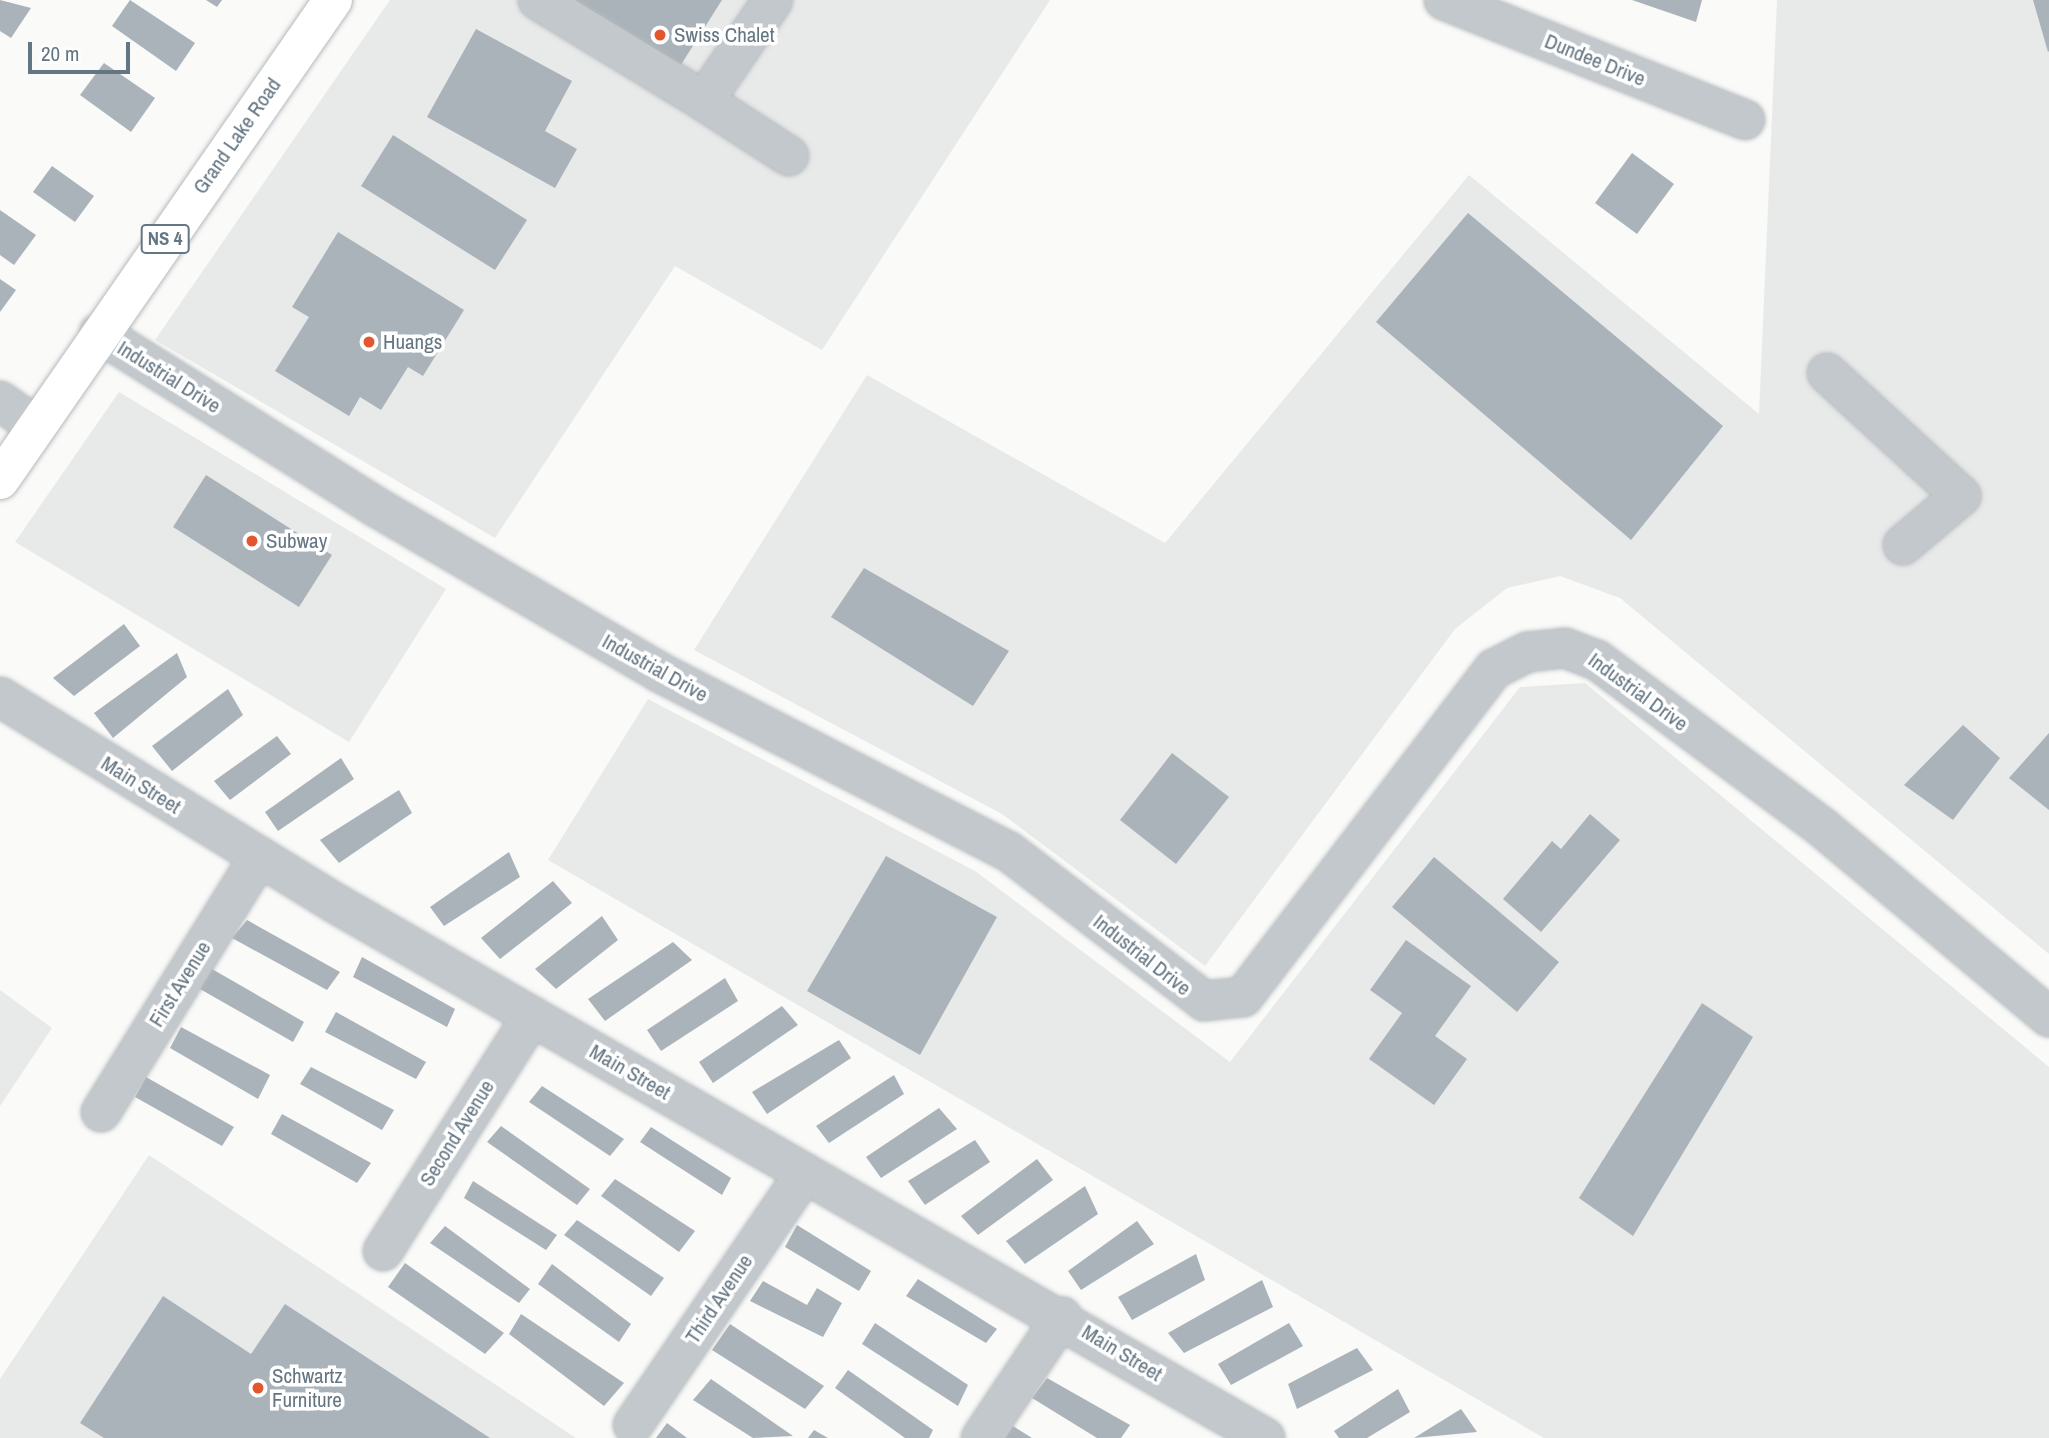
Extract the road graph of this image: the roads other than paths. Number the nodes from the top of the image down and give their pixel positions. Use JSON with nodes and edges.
{"nodes":[{"id":1,"x":333,"y":0,"type":"edge"},
{"id":2,"x":538,"y":0,"type":"edge"},
{"id":3,"x":773,"y":0,"type":"edge"},
{"id":4,"x":1444,"y":0,"type":"edge"},
{"id":5,"x":704,"y":101,"type":"junction"},
{"id":6,"x":1745,"y":120,"type":"dead end"},
{"id":7,"x":789,"y":156,"type":"dead end"},
{"id":8,"x":99,"y":334,"type":"junction"},
{"id":9,"x":1827,"y":373,"type":"dead end"},
{"id":10,"x":0,"y":401,"type":"edge"},
{"id":11,"x":37,"y":427,"type":"junction"},
{"id":12,"x":0,"y":480,"type":"edge"},
{"id":13,"x":1903,"y":545,"type":"dead end"},
{"id":14,"x":0,"y":697,"type":"edge"},
{"id":15,"x":259,"y":857,"type":"junction"},
{"id":16,"x":532,"y":1016,"type":"junction"},
{"id":17,"x":2049,"y":1017,"type":"edge"},
{"id":18,"x":101,"y":1112,"type":"dead end"},
{"id":19,"x":805,"y":1173,"type":"junction"},
{"id":20,"x":383,"y":1251,"type":"dead end"},
{"id":21,"x":1062,"y":1317,"type":"junction"},
{"id":22,"x":633,"y":1425,"type":"dead end"},
{"id":23,"x":981,"y":1438,"type":"edge"},
{"id":24,"x":1265,"y":1438,"type":"edge"}],
"edges":[{"from":1,"to":8,"type":"main road","name":"Grand Lake Road","number":"NS 4"},
{"from":2,"to":5,"type":"street"},
{"from":3,"to":5,"type":"street"},
{"from":4,"to":6,"type":"street","name":"Dundee Drive"},
{"from":5,"to":7,"type":"street"},
{"from":8,"to":11,"type":"main road","name":"Grand Lake Road","number":"NS 4"},
{"from":8,"to":17,"type":"street","name":"Industrial Drive"},
{"from":9,"to":13,"type":"street"},
{"from":10,"to":11,"type":"street"},
{"from":11,"to":12,"type":"main road","name":"Grand Lake Road","number":"NS 4"},
{"from":14,"to":15,"type":"street","name":"Main Street"},
{"from":15,"to":16,"type":"street","name":"Main Street"},
{"from":15,"to":18,"type":"street","name":"First Avenue"},
{"from":16,"to":19,"type":"street","name":"Main Street"},
{"from":16,"to":20,"type":"street","name":"Second Avenue"},
{"from":19,"to":21,"type":"street","name":"Main Street"},
{"from":19,"to":22,"type":"street","name":"Third Avenue"},
{"from":21,"to":23,"type":"street"},
{"from":21,"to":24,"type":"street","name":"Main Street"}]}
